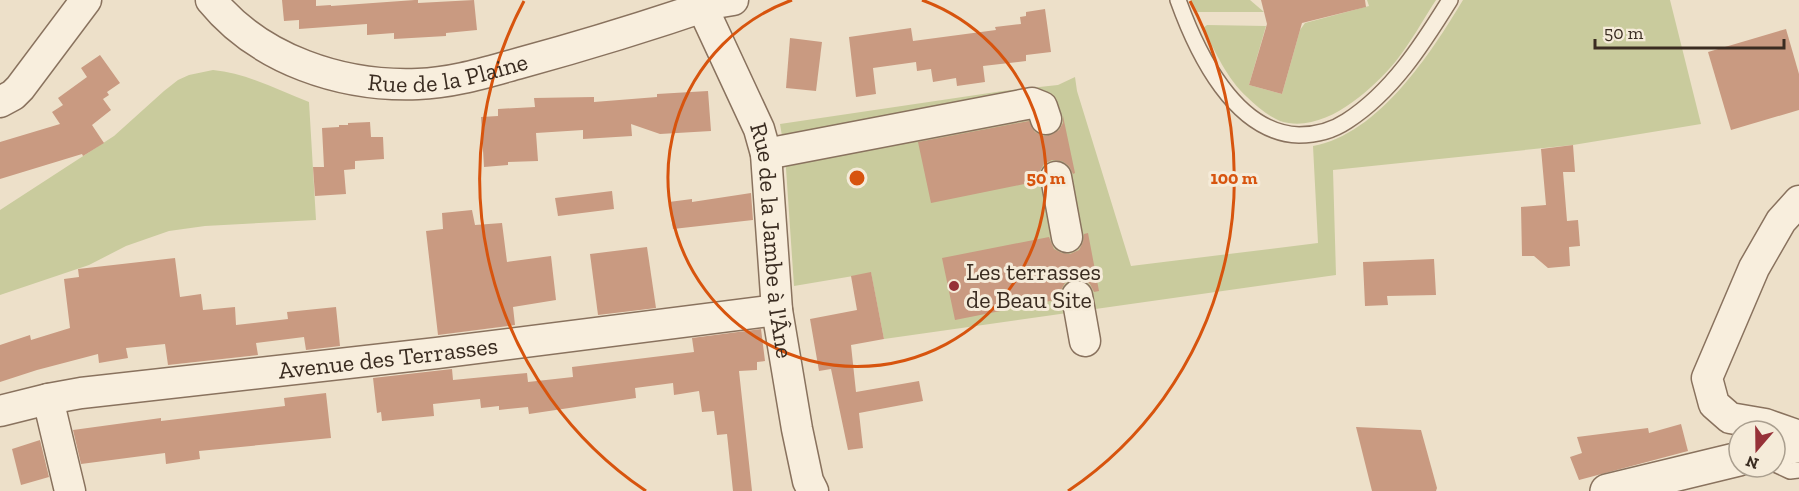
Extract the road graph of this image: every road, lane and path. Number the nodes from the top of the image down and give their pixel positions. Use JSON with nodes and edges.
{"nodes":[{"id":1,"x":86,"y":0,"type":"edge"},
{"id":2,"x":211,"y":0,"type":"edge"},
{"id":3,"x":733,"y":0,"type":"edge"},
{"id":4,"x":1178,"y":0,"type":"edge"},
{"id":5,"x":1450,"y":0,"type":"edge"},
{"id":6,"x":701,"y":3,"type":"edge"},
{"id":7,"x":0,"y":102,"type":"edge"},
{"id":8,"x":1046,"y":119,"type":"dead end"},
{"id":9,"x":766,"y":154,"type":"junction"},
{"id":10,"x":1056,"y":177,"type":"dead end"},
{"id":11,"x":1799,"y":201,"type":"edge"},
{"id":12,"x":1067,"y":237,"type":"dead end"},
{"id":13,"x":1077,"y":296,"type":"dead end"},
{"id":14,"x":777,"y":310,"type":"junction"},
{"id":15,"x":1085,"y":341,"type":"dead end"},
{"id":16,"x":48,"y":399,"type":"junction"},
{"id":17,"x":0,"y":411,"type":"edge"},
{"id":18,"x":1799,"y":436,"type":"edge"},
{"id":19,"x":1727,"y":462,"type":"edge"},
{"id":20,"x":70,"y":491,"type":"edge"},
{"id":21,"x":813,"y":491,"type":"edge"},
{"id":22,"x":1607,"y":491,"type":"edge"}],
"edges":[{"from":1,"to":7,"type":"street"},
{"from":2,"to":6,"type":"street","name":"Rue de la Plaine"},
{"from":3,"to":6,"type":"street","name":"Rue de la Plaine"},
{"from":4,"to":5,"type":"lane"},
{"from":6,"to":9,"type":"street","name":"Rue de la Jambe à l'Âne"},
{"from":8,"to":9,"type":"street"},
{"from":9,"to":14,"type":"street","name":"Rue de la Jambe à l'Âne"},
{"from":10,"to":12,"type":"street"},
{"from":11,"to":18,"type":"street"},
{"from":13,"to":15,"type":"street"},
{"from":14,"to":16,"type":"street","name":"Avenue des Terrasses"},
{"from":14,"to":21,"type":"street","name":"Rue de la Jambe à l'Âne"},
{"from":16,"to":17,"type":"street","name":"Avenue des Terrasses"},
{"from":16,"to":20,"type":"street"},
{"from":19,"to":22,"type":"street"}]}
